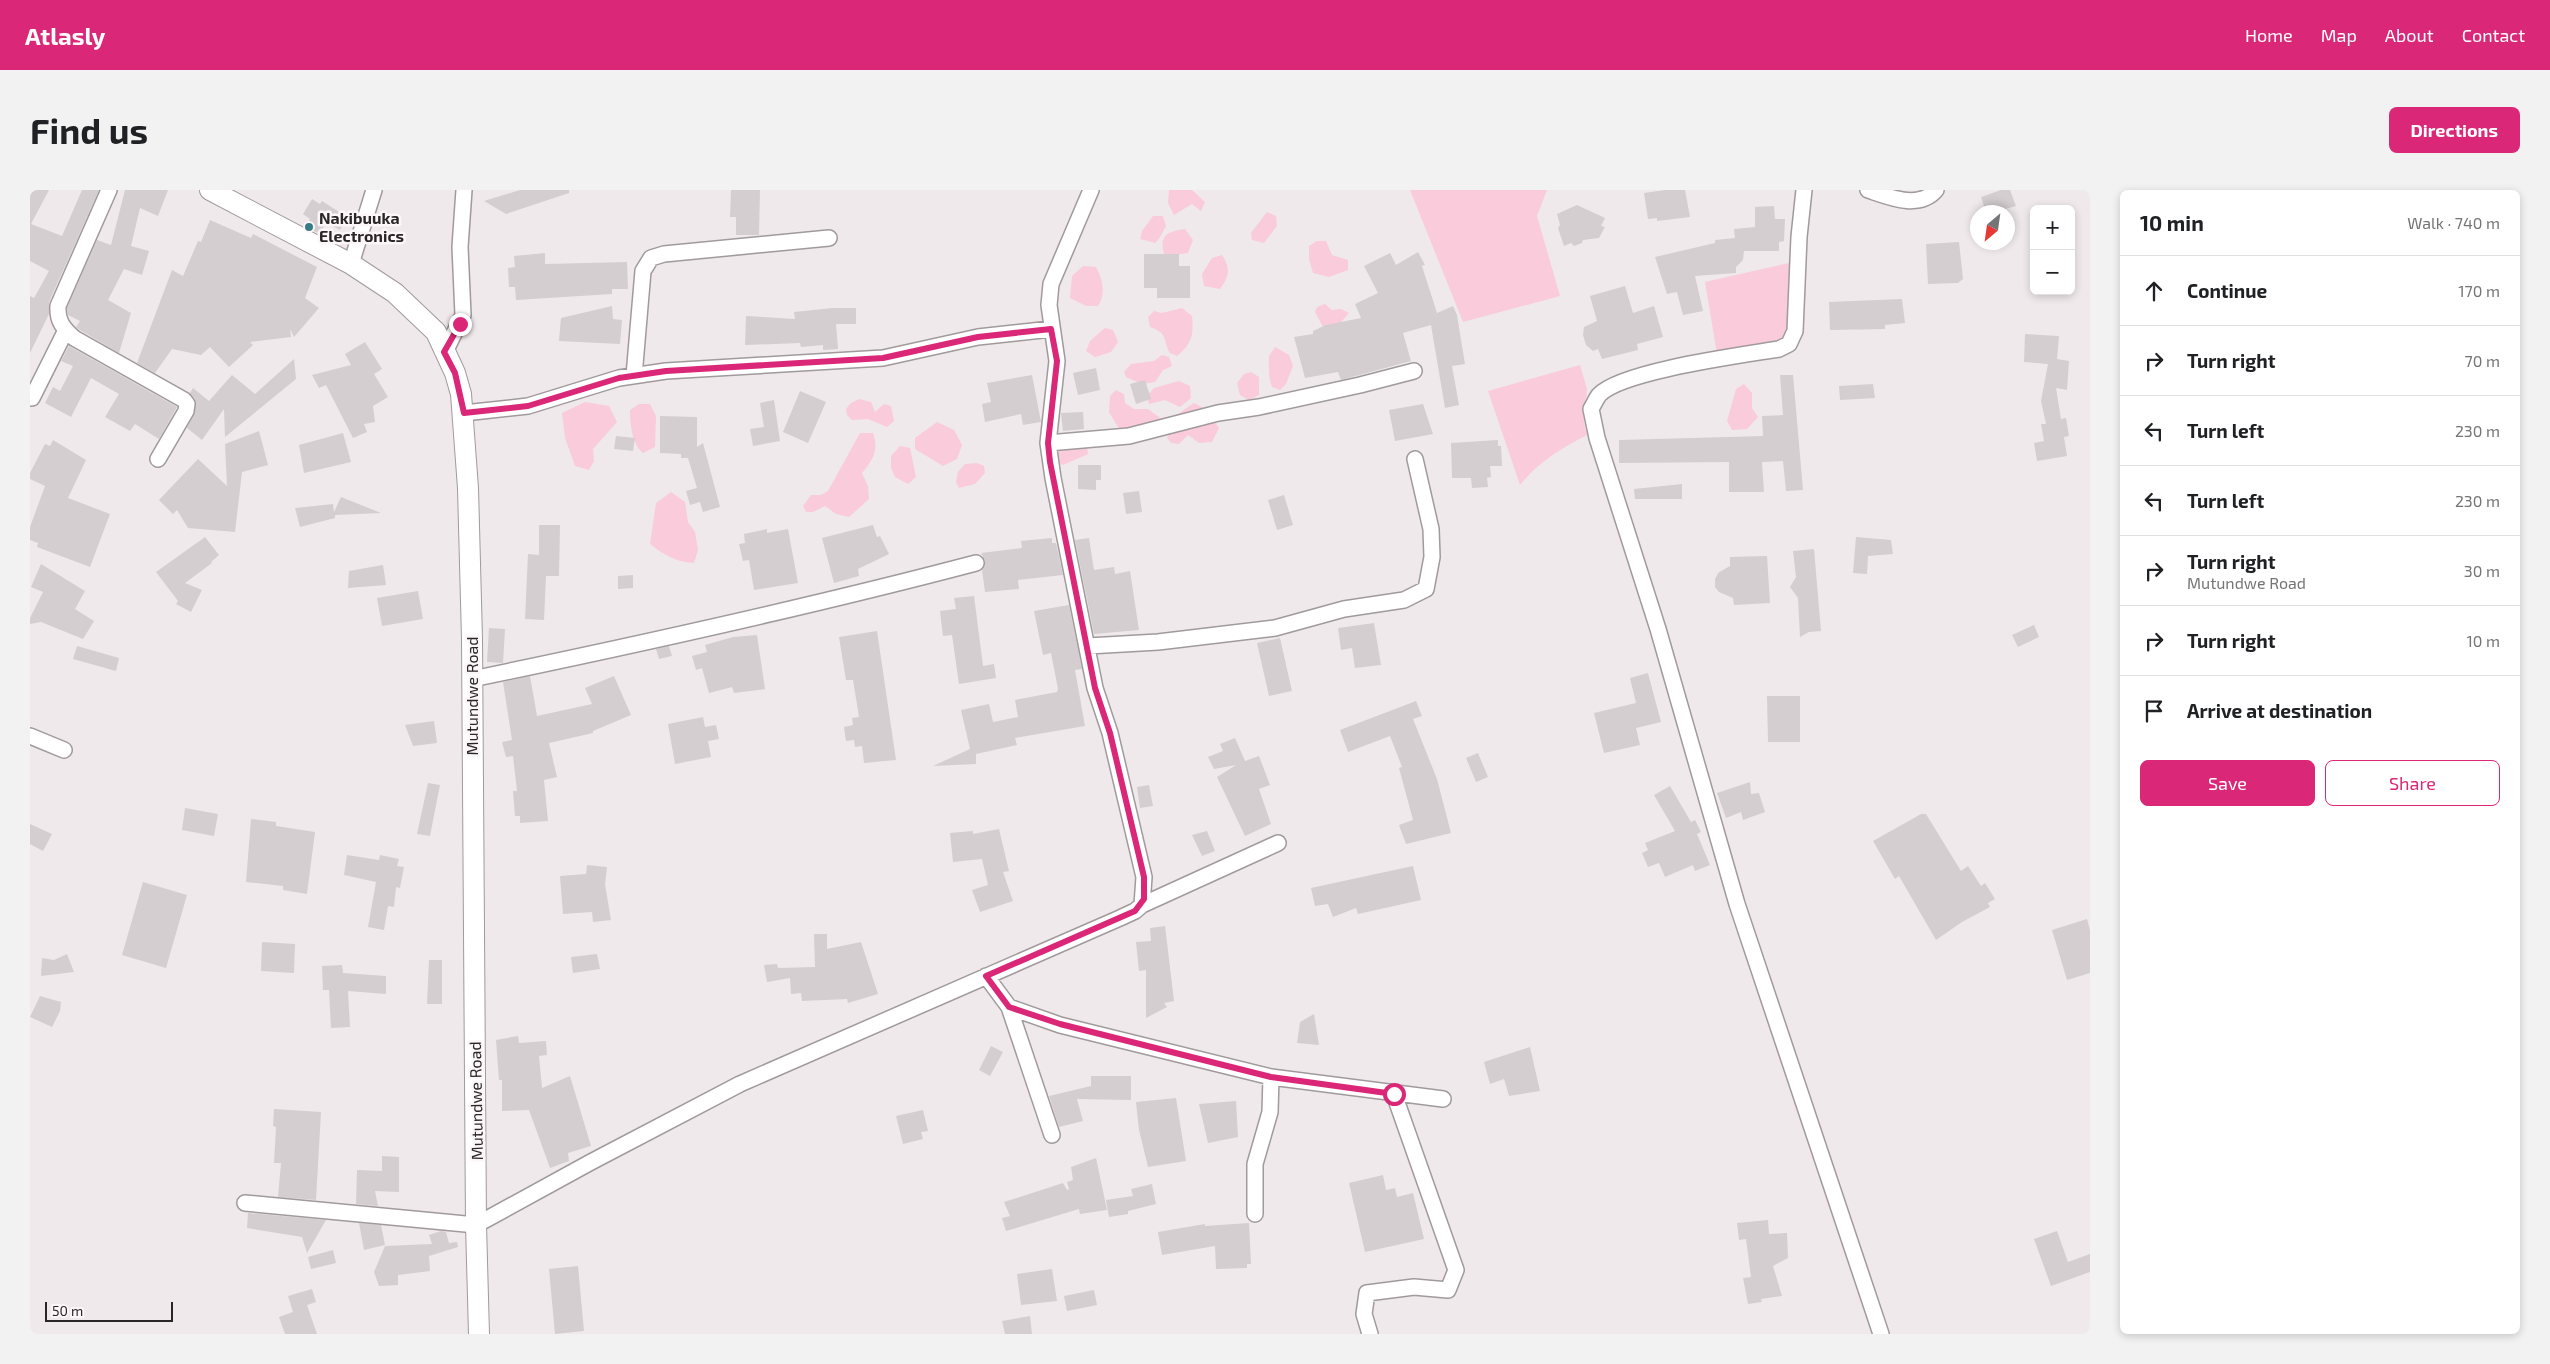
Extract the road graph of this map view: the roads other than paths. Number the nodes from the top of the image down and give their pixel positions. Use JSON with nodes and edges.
{"nodes":[{"id":1,"x":110,"y":190,"type":"edge"},
{"id":2,"x":210,"y":190,"type":"edge"},
{"id":3,"x":374,"y":190,"type":"edge"},
{"id":4,"x":464,"y":190,"type":"edge"},
{"id":5,"x":1091,"y":190,"type":"edge"},
{"id":6,"x":1804,"y":190,"type":"edge"},
{"id":7,"x":1868,"y":190,"type":"edge"},
{"id":8,"x":1936,"y":190,"type":"edge"},
{"id":9,"x":829,"y":238,"type":"dead end"},
{"id":10,"x":351,"y":264,"type":"junction"},
{"id":11,"x":1051,"y":329,"type":"junction"},
{"id":12,"x":66,"y":330,"type":"junction"},
{"id":13,"x":444,"y":352,"type":"junction"},
{"id":14,"x":1414,"y":371,"type":"dead end"},
{"id":15,"x":634,"y":376,"type":"junction"},
{"id":16,"x":32,"y":398,"type":"dead end"},
{"id":17,"x":464,"y":413,"type":"junction"},
{"id":18,"x":1048,"y":443,"type":"junction"},
{"id":19,"x":158,"y":459,"type":"dead end"},
{"id":20,"x":1416,"y":459,"type":"dead end"},
{"id":21,"x":976,"y":564,"type":"dead end"},
{"id":22,"x":1088,"y":646,"type":"junction"},
{"id":23,"x":472,"y":679,"type":"junction"},
{"id":24,"x":30,"y":736,"type":"edge"},
{"id":25,"x":64,"y":750,"type":"dead end"},
{"id":26,"x":1278,"y":843,"type":"dead end"},
{"id":27,"x":1142,"y":905,"type":"junction"},
{"id":28,"x":986,"y":976,"type":"junction"},
{"id":29,"x":1009,"y":1007,"type":"junction"},
{"id":30,"x":1271,"y":1077,"type":"junction"},
{"id":31,"x":1394,"y":1094,"type":"junction"},
{"id":32,"x":1443,"y":1099,"type":"dead end"},
{"id":33,"x":1052,"y":1135,"type":"dead end"},
{"id":34,"x":245,"y":1203,"type":"dead end"},
{"id":35,"x":1255,"y":1214,"type":"dead end"},
{"id":36,"x":476,"y":1225,"type":"junction"},
{"id":37,"x":479,"y":1334,"type":"edge"},
{"id":38,"x":1370,"y":1334,"type":"edge"},
{"id":39,"x":1881,"y":1334,"type":"edge"}],
"edges":[{"from":1,"to":12,"type":"street"},
{"from":2,"to":10,"type":"main road","name":"Mutundwe Road"},
{"from":3,"to":10,"type":"street"},
{"from":4,"to":13,"type":"street"},
{"from":5,"to":11,"type":"street"},
{"from":6,"to":39,"type":"street"},
{"from":7,"to":8,"type":"street"},
{"from":9,"to":15,"type":"street"},
{"from":10,"to":13,"type":"main road","name":"Mutundwe Road"},
{"from":11,"to":15,"type":"street"},
{"from":11,"to":18,"type":"street"},
{"from":12,"to":16,"type":"street"},
{"from":12,"to":19,"type":"street"},
{"from":13,"to":17,"type":"main road","name":"Mutundwe Road"},
{"from":14,"to":18,"type":"street"},
{"from":15,"to":17,"type":"street"},
{"from":17,"to":23,"type":"main road","name":"Mutundwe Road"},
{"from":18,"to":22,"type":"street"},
{"from":20,"to":22,"type":"street"},
{"from":21,"to":23,"type":"street"},
{"from":22,"to":27,"type":"street"},
{"from":23,"to":36,"type":"main road","name":"Mutundwe Road"},
{"from":24,"to":25,"type":"street"},
{"from":26,"to":27,"type":"street"},
{"from":27,"to":28,"type":"street"},
{"from":28,"to":29,"type":"street"},
{"from":28,"to":36,"type":"street"},
{"from":29,"to":30,"type":"street"},
{"from":29,"to":33,"type":"street"},
{"from":30,"to":31,"type":"street"},
{"from":30,"to":35,"type":"street"},
{"from":31,"to":32,"type":"street"},
{"from":31,"to":38,"type":"street"},
{"from":34,"to":36,"type":"street"},
{"from":36,"to":37,"type":"main road","name":"Mutundwe Road"}]}
